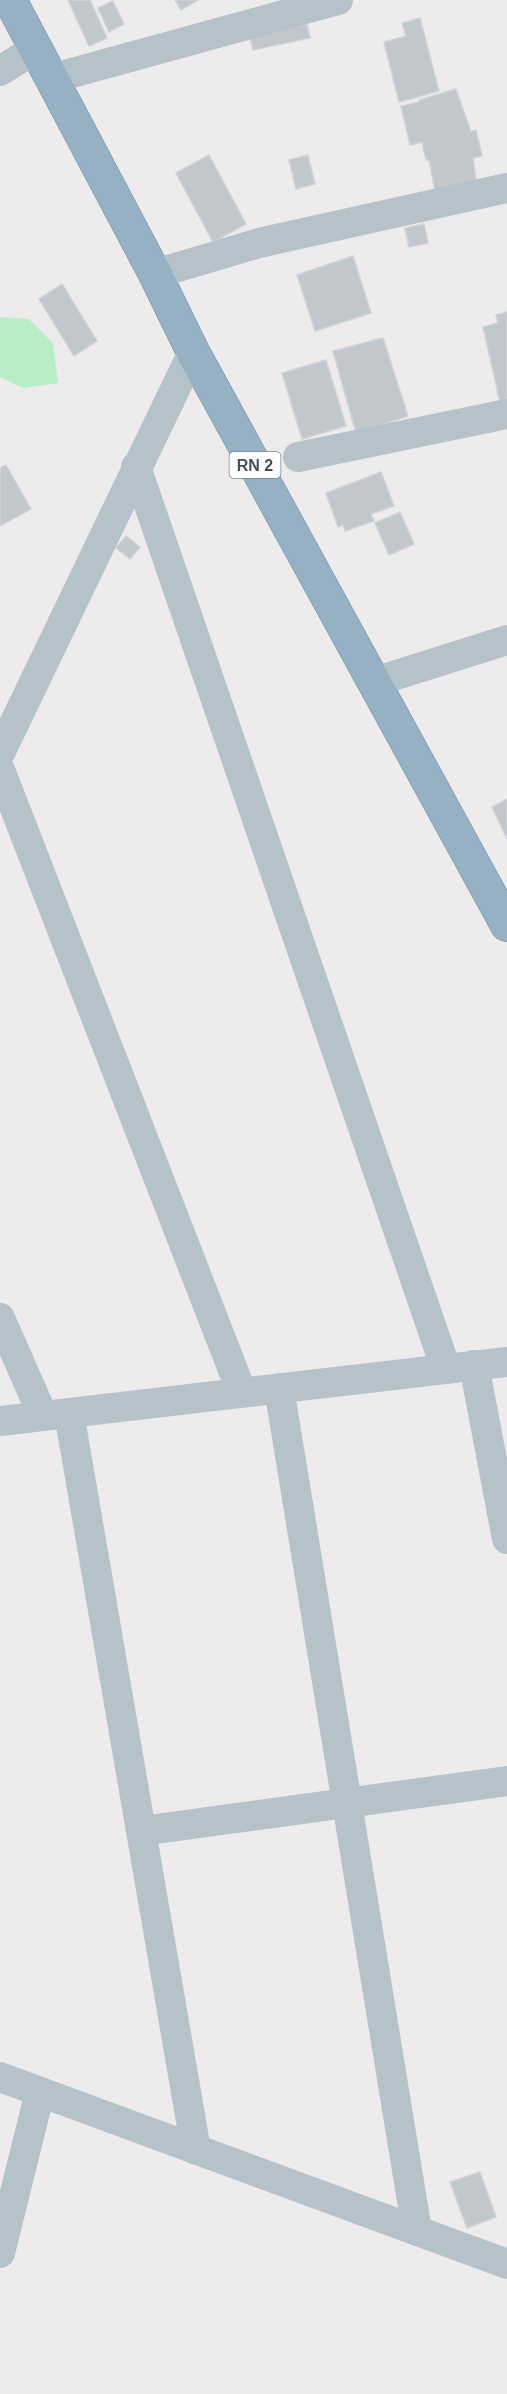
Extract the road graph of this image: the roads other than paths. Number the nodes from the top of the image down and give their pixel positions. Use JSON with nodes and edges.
{"nodes":[{"id":1,"x":10,"y":0,"type":"edge"},
{"id":2,"x":338,"y":0,"type":"edge"},
{"id":3,"x":35,"y":50,"type":"junction"},
{"id":4,"x":0,"y":71,"type":"edge"},
{"id":5,"x":50,"y":79,"type":"junction"},
{"id":6,"x":507,"y":188,"type":"edge"},
{"id":7,"x":155,"y":274,"type":"junction"},
{"id":8,"x":193,"y":352,"type":"junction"},
{"id":9,"x":507,"y":414,"type":"edge"},
{"id":10,"x":298,"y":458,"type":"dead end"},
{"id":11,"x":136,"y":467,"type":"junction"},
{"id":12,"x":507,"y":640,"type":"edge"},
{"id":13,"x":374,"y":682,"type":"junction"},
{"id":14,"x":0,"y":753,"type":"edge"},
{"id":15,"x":0,"y":770,"type":"edge"},
{"id":16,"x":507,"y":926,"type":"edge"},
{"id":17,"x":0,"y":1318,"type":"edge"},
{"id":18,"x":507,"y":1362,"type":"edge"},
{"id":19,"x":460,"y":1367,"type":"junction"},
{"id":20,"x":279,"y":1388,"type":"junction"},
{"id":21,"x":242,"y":1393,"type":"junction"},
{"id":22,"x":56,"y":1414,"type":"junction"},
{"id":23,"x":0,"y":1421,"type":"edge"},
{"id":24,"x":507,"y":1539,"type":"edge"},
{"id":25,"x":507,"y":1781,"type":"edge"},
{"id":26,"x":347,"y":1804,"type":"junction"},
{"id":27,"x":141,"y":1831,"type":"junction"},
{"id":28,"x":0,"y":2077,"type":"edge"},
{"id":29,"x":40,"y":2092,"type":"junction"},
{"id":30,"x":196,"y":2150,"type":"junction"},
{"id":31,"x":417,"y":2231,"type":"junction"},
{"id":32,"x":0,"y":2253,"type":"edge"},
{"id":33,"x":507,"y":2264,"type":"edge"}],
"edges":[{"from":1,"to":3,"type":"highway","number":"RN 2"},
{"from":2,"to":5,"type":"street"},
{"from":3,"to":4,"type":"street"},
{"from":3,"to":5,"type":"highway","number":"RN 2"},
{"from":5,"to":7,"type":"highway","number":"RN 2"},
{"from":6,"to":7,"type":"street"},
{"from":7,"to":8,"type":"highway","number":"RN 2"},
{"from":8,"to":11,"type":"street"},
{"from":8,"to":13,"type":"highway","number":"RN 2"},
{"from":9,"to":10,"type":"street"},
{"from":11,"to":14,"type":"street"},
{"from":11,"to":19,"type":"street"},
{"from":12,"to":13,"type":"street"},
{"from":13,"to":16,"type":"highway","number":"RN 2"},
{"from":15,"to":21,"type":"street"},
{"from":17,"to":22,"type":"street"},
{"from":18,"to":19,"type":"street"},
{"from":19,"to":20,"type":"street"},
{"from":19,"to":24,"type":"street"},
{"from":20,"to":21,"type":"street"},
{"from":20,"to":26,"type":"street"},
{"from":21,"to":22,"type":"street"},
{"from":22,"to":23,"type":"street"},
{"from":22,"to":27,"type":"street"},
{"from":25,"to":26,"type":"street"},
{"from":26,"to":27,"type":"street"},
{"from":26,"to":31,"type":"street"},
{"from":27,"to":30,"type":"street"},
{"from":28,"to":29,"type":"street"},
{"from":29,"to":30,"type":"street"},
{"from":29,"to":32,"type":"street"},
{"from":30,"to":31,"type":"street"},
{"from":31,"to":33,"type":"street"}]}
